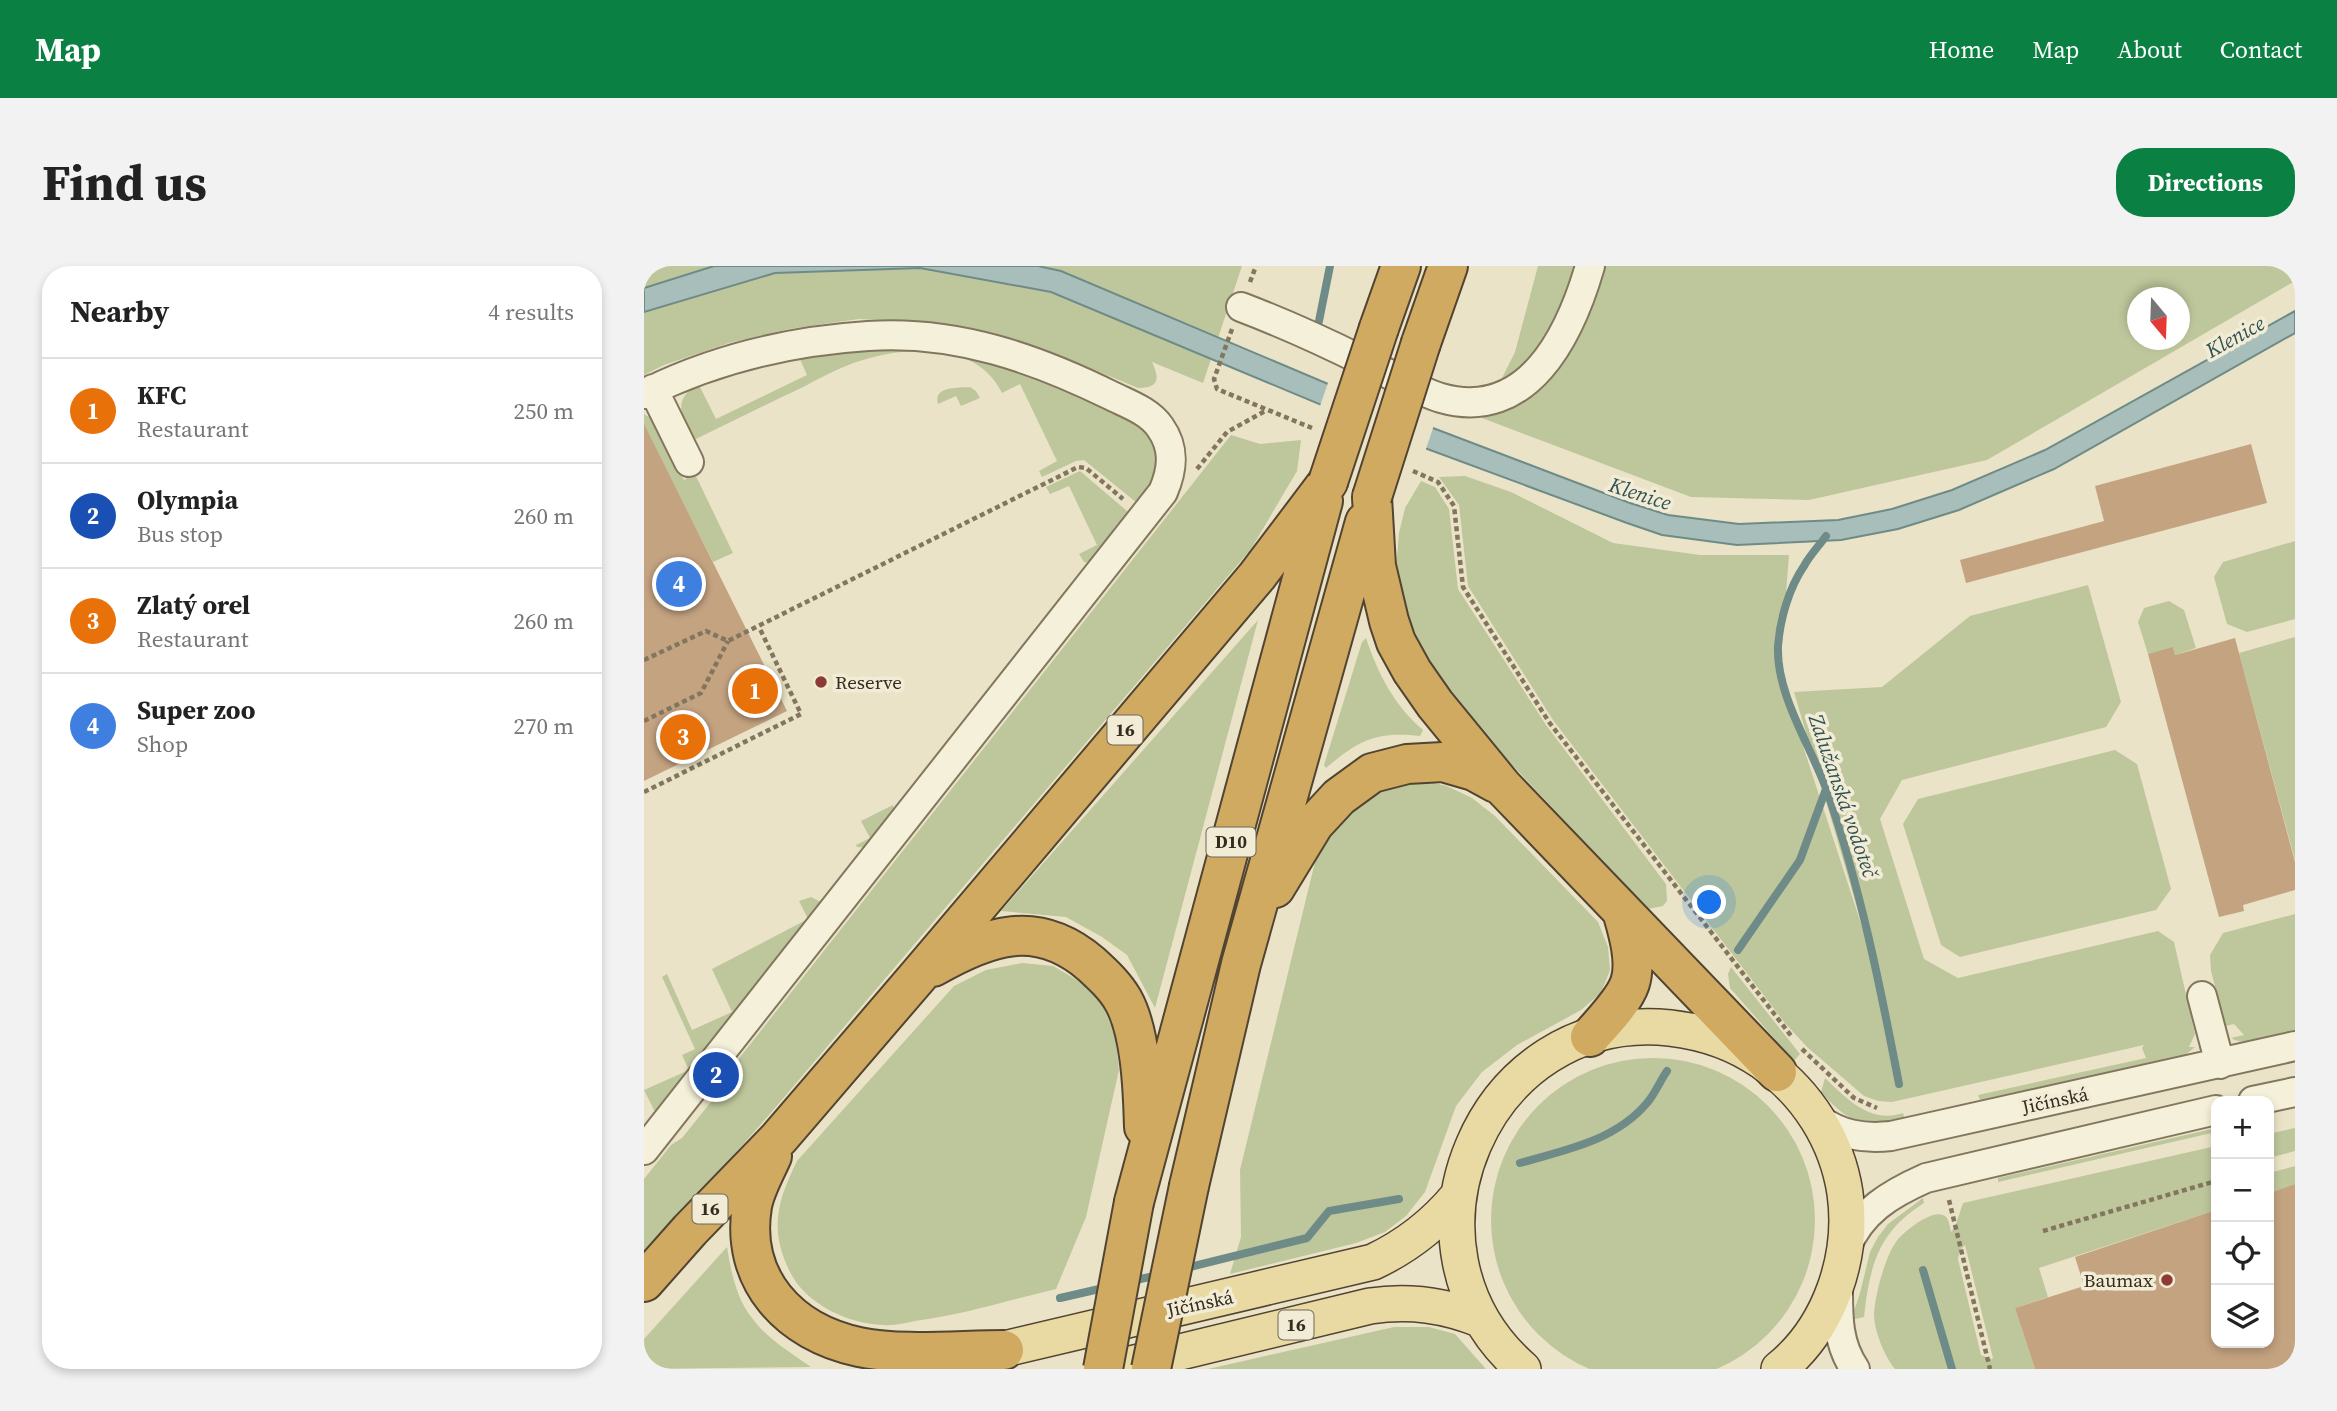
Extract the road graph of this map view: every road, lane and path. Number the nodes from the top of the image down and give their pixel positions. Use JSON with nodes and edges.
{"nodes":[{"id":1,"x":1401,"y":266,"type":"edge"},
{"id":2,"x":1448,"y":266,"type":"edge"},
{"id":3,"x":1590,"y":266,"type":"edge"},
{"id":4,"x":1241,"y":307,"type":"dead end"},
{"id":5,"x":1230,"y":333,"type":"dead end"},
{"id":6,"x":648,"y":391,"type":"edge"},
{"id":7,"x":1267,"y":410,"type":"junction"},
{"id":8,"x":1312,"y":428,"type":"dead end"},
{"id":9,"x":689,"y":462,"type":"dead end"},
{"id":10,"x":1194,"y":473,"type":"dead end"},
{"id":11,"x":1417,"y":473,"type":"dead end"},
{"id":12,"x":1328,"y":482,"type":"junction"},
{"id":13,"x":1372,"y":497,"type":"junction"},
{"id":14,"x":1143,"y":517,"type":"junction"},
{"id":15,"x":759,"y":626,"type":"junction"},
{"id":16,"x":728,"y":641,"type":"junction"},
{"id":17,"x":644,"y":660,"type":"edge"},
{"id":18,"x":644,"y":721,"type":"edge"},
{"id":19,"x":1503,"y":787,"type":"junction"},
{"id":20,"x":644,"y":792,"type":"edge"},
{"id":21,"x":1622,"y":911,"type":"junction"},
{"id":22,"x":1241,"y":964,"type":"junction"},
{"id":23,"x":919,"y":975,"type":"junction"},
{"id":24,"x":2202,"y":996,"type":"dead end"},
{"id":25,"x":1590,"y":1037,"type":"junction"},
{"id":26,"x":2295,"y":1046,"type":"edge"},
{"id":27,"x":2220,"y":1064,"type":"junction"},
{"id":28,"x":1777,"y":1072,"type":"junction"},
{"id":29,"x":2295,"y":1092,"type":"edge"},
{"id":30,"x":2274,"y":1096,"type":"edge"},
{"id":31,"x":1882,"y":1110,"type":"dead end"},
{"id":32,"x":2211,"y":1111,"type":"edge"},
{"id":33,"x":1817,"y":1118,"type":"junction"},
{"id":34,"x":779,"y":1138,"type":"junction"},
{"id":35,"x":644,"y":1150,"type":"edge"},
{"id":36,"x":2211,"y":1182,"type":"edge"},
{"id":37,"x":1458,"y":1196,"type":"junction"},
{"id":38,"x":1949,"y":1200,"type":"dead end"},
{"id":39,"x":1134,"y":1202,"type":"junction"},
{"id":40,"x":2043,"y":1231,"type":"dead end"},
{"id":41,"x":1841,"y":1266,"type":"junction"},
{"id":42,"x":644,"y":1282,"type":"edge"},
{"id":43,"x":1482,"y":1320,"type":"junction"},
{"id":44,"x":1004,"y":1350,"type":"junction"},
{"id":45,"x":922,"y":1369,"type":"edge"},
{"id":46,"x":1103,"y":1369,"type":"edge"},
{"id":47,"x":1110,"y":1369,"type":"edge"},
{"id":48,"x":1151,"y":1369,"type":"edge"},
{"id":49,"x":1523,"y":1369,"type":"edge"},
{"id":50,"x":1779,"y":1369,"type":"edge"},
{"id":51,"x":1855,"y":1369,"type":"edge"},
{"id":52,"x":1990,"y":1369,"type":"edge"}],
"edges":[{"from":1,"to":12,"type":"highway","number":"D10","bridge":true},
{"from":2,"to":13,"type":"highway","number":"D10","bridge":true},
{"from":3,"to":4,"type":"street"},
{"from":5,"to":7,"type":"path"},
{"from":6,"to":9,"type":"street"},
{"from":6,"to":14,"type":"street"},
{"from":7,"to":8,"type":"path"},
{"from":7,"to":10,"type":"path"},
{"from":11,"to":31,"type":"path"},
{"from":12,"to":23,"type":"highway","number":"16"},
{"from":12,"to":39,"type":"highway","number":"D10"},
{"from":13,"to":19,"type":"highway"},
{"from":13,"to":22,"type":"highway","number":"D10"},
{"from":14,"to":15,"type":"path"},
{"from":14,"to":35,"type":"street"},
{"from":15,"to":16,"type":"path"},
{"from":15,"to":20,"type":"path"},
{"from":16,"to":17,"type":"path"},
{"from":16,"to":18,"type":"path"},
{"from":19,"to":21,"type":"highway"},
{"from":19,"to":22,"type":"highway"},
{"from":21,"to":25,"type":"highway"},
{"from":21,"to":28,"type":"highway"},
{"from":22,"to":48,"type":"highway","number":"D10","bridge":true},
{"from":23,"to":34,"type":"highway","number":"16"},
{"from":23,"to":39,"type":"highway"},
{"from":24,"to":27,"type":"street"},
{"from":25,"to":28,"type":"main road","name":"Jičínská"},
{"from":25,"to":37,"type":"main road","name":"Jičínská"},
{"from":26,"to":27,"type":"street","name":"Jičínská"},
{"from":27,"to":33,"type":"street","name":"Jičínská"},
{"from":28,"to":33,"type":"main road","name":"Jičínská"},
{"from":29,"to":30,"type":"street"},
{"from":32,"to":41,"type":"street","name":"Jičínská"},
{"from":33,"to":41,"type":"main road","name":"Jičínská"},
{"from":34,"to":42,"type":"highway","number":"16"},
{"from":34,"to":44,"type":"highway"},
{"from":36,"to":40,"type":"path"},
{"from":37,"to":43,"type":"main road","name":"Jičínská"},
{"from":37,"to":44,"type":"main road","name":"Jičínská"},
{"from":38,"to":52,"type":"path"},
{"from":39,"to":46,"type":"highway","number":"D10","bridge":true},
{"from":41,"to":50,"type":"main road","name":"Jičínská"},
{"from":41,"to":51,"type":"street"},
{"from":43,"to":47,"type":"main road","number":"16"},
{"from":43,"to":49,"type":"main road","name":"Jičínská"},
{"from":44,"to":45,"type":"main road","name":"Jičínská"}]}
